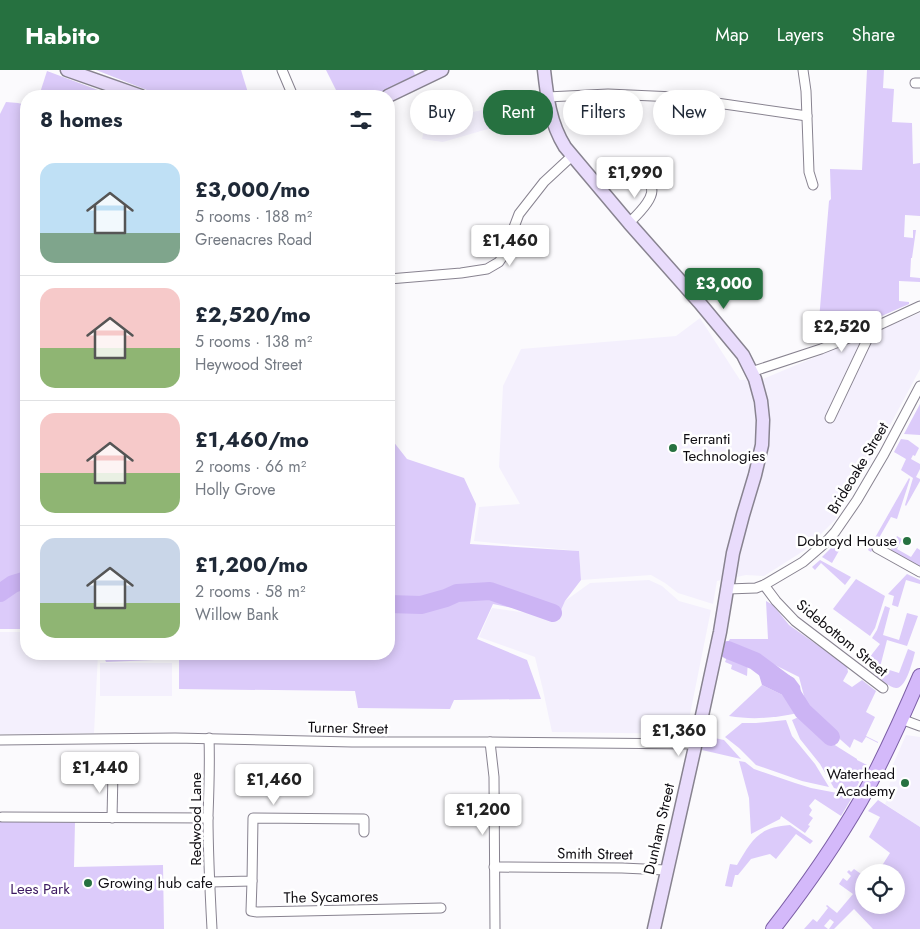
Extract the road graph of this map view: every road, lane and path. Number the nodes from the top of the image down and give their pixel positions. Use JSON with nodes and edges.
{"nodes":[{"id":1,"x":67,"y":70,"type":"edge"},
{"id":2,"x":282,"y":70,"type":"edge"},
{"id":3,"x":442,"y":70,"type":"edge"},
{"id":4,"x":544,"y":70,"type":"edge"},
{"id":5,"x":802,"y":70,"type":"edge"},
{"id":6,"x":124,"y":90,"type":"edge"},
{"id":7,"x":290,"y":90,"type":"edge"},
{"id":8,"x":546,"y":90,"type":"edge"},
{"id":9,"x":395,"y":93,"type":"edge"},
{"id":10,"x":553,"y":97,"type":"edge"},
{"id":11,"x":807,"y":116,"type":"junction"},
{"id":12,"x":553,"y":122,"type":"edge"},
{"id":13,"x":572,"y":156,"type":"junction"},
{"id":14,"x":630,"y":177,"type":"dead end"},
{"id":15,"x":813,"y":185,"type":"dead end"},
{"id":16,"x":629,"y":223,"type":"junction"},
{"id":17,"x":395,"y":278,"type":"edge"},
{"id":18,"x":920,"y":306,"type":"edge"},
{"id":19,"x":864,"y":332,"type":"junction"},
{"id":20,"x":752,"y":372,"type":"junction"},
{"id":21,"x":920,"y":386,"type":"edge"},
{"id":22,"x":830,"y":418,"type":"dead end"},
{"id":23,"x":877,"y":548,"type":"dead end"},
{"id":24,"x":920,"y":572,"type":"edge"},
{"id":25,"x":764,"y":585,"type":"junction"},
{"id":26,"x":728,"y":589,"type":"junction"},
{"id":27,"x":920,"y":676,"type":"edge"},
{"id":28,"x":883,"y":688,"type":"dead end"},
{"id":29,"x":901,"y":719,"type":"junction"},
{"id":30,"x":920,"y":726,"type":"edge"},
{"id":31,"x":209,"y":738,"type":"junction"},
{"id":32,"x":0,"y":740,"type":"edge"},
{"id":33,"x":490,"y":742,"type":"junction"},
{"id":34,"x":696,"y":744,"type":"junction"},
{"id":35,"x":113,"y":772,"type":"dead end"},
{"id":36,"x":2,"y":817,"type":"dead end"},
{"id":37,"x":112,"y":818,"type":"junction"},
{"id":38,"x":208,"y":818,"type":"junction"},
{"id":39,"x":364,"y":832,"type":"dead end"},
{"id":40,"x":494,"y":867,"type":"junction"},
{"id":41,"x":666,"y":870,"type":"junction"},
{"id":42,"x":252,"y":881,"type":"junction"},
{"id":43,"x":210,"y":882,"type":"junction"},
{"id":44,"x":441,"y":908,"type":"dead end"},
{"id":45,"x":212,"y":929,"type":"edge"},
{"id":46,"x":495,"y":929,"type":"edge"},
{"id":47,"x":654,"y":929,"type":"edge"},
{"id":48,"x":773,"y":929,"type":"edge"}],
"edges":[{"from":1,"to":6,"type":"street"},
{"from":2,"to":7,"type":"street"},
{"from":3,"to":9,"type":"street"},
{"from":4,"to":8,"type":"street","name":"Dunham Street"},
{"from":5,"to":11,"type":"street"},
{"from":10,"to":11,"type":"street"},
{"from":11,"to":15,"type":"street"},
{"from":12,"to":13,"type":"street","name":"Dunham Street"},
{"from":13,"to":16,"type":"street","name":"Dunham Street"},
{"from":13,"to":17,"type":"street"},
{"from":14,"to":16,"type":"street"},
{"from":16,"to":20,"type":"street","name":"Dunham Street"},
{"from":18,"to":19,"type":"street"},
{"from":19,"to":20,"type":"street"},
{"from":19,"to":22,"type":"street"},
{"from":20,"to":26,"type":"street","name":"Dunham Street"},
{"from":21,"to":25,"type":"street","name":"Brideoake Street"},
{"from":23,"to":24,"type":"street"},
{"from":25,"to":26,"type":"street","name":"Brideoake Street"},
{"from":25,"to":28,"type":"street","name":"Sidebottom Street"},
{"from":26,"to":34,"type":"street","name":"Dunham Street"},
{"from":27,"to":29,"type":"main road"},
{"from":29,"to":30,"type":"street"},
{"from":29,"to":48,"type":"main road"},
{"from":31,"to":32,"type":"street","name":"Turner Street"},
{"from":31,"to":33,"type":"street","name":"Turner Street"},
{"from":31,"to":38,"type":"street","name":"Redwood Lane"},
{"from":33,"to":34,"type":"street","name":"Turner Street"},
{"from":33,"to":40,"type":"street"},
{"from":34,"to":41,"type":"street","name":"Dunham Street"},
{"from":35,"to":37,"type":"street"},
{"from":36,"to":37,"type":"street"},
{"from":37,"to":38,"type":"street"},
{"from":38,"to":43,"type":"street","name":"Redwood Lane"},
{"from":39,"to":42,"type":"street"},
{"from":40,"to":41,"type":"street","name":"Smith Street"},
{"from":40,"to":46,"type":"street"},
{"from":41,"to":47,"type":"street","name":"Dunham Street"},
{"from":42,"to":43,"type":"street"},
{"from":42,"to":44,"type":"street","name":"The Sycamores"},
{"from":43,"to":45,"type":"street","name":"Redwood Lane"}]}
